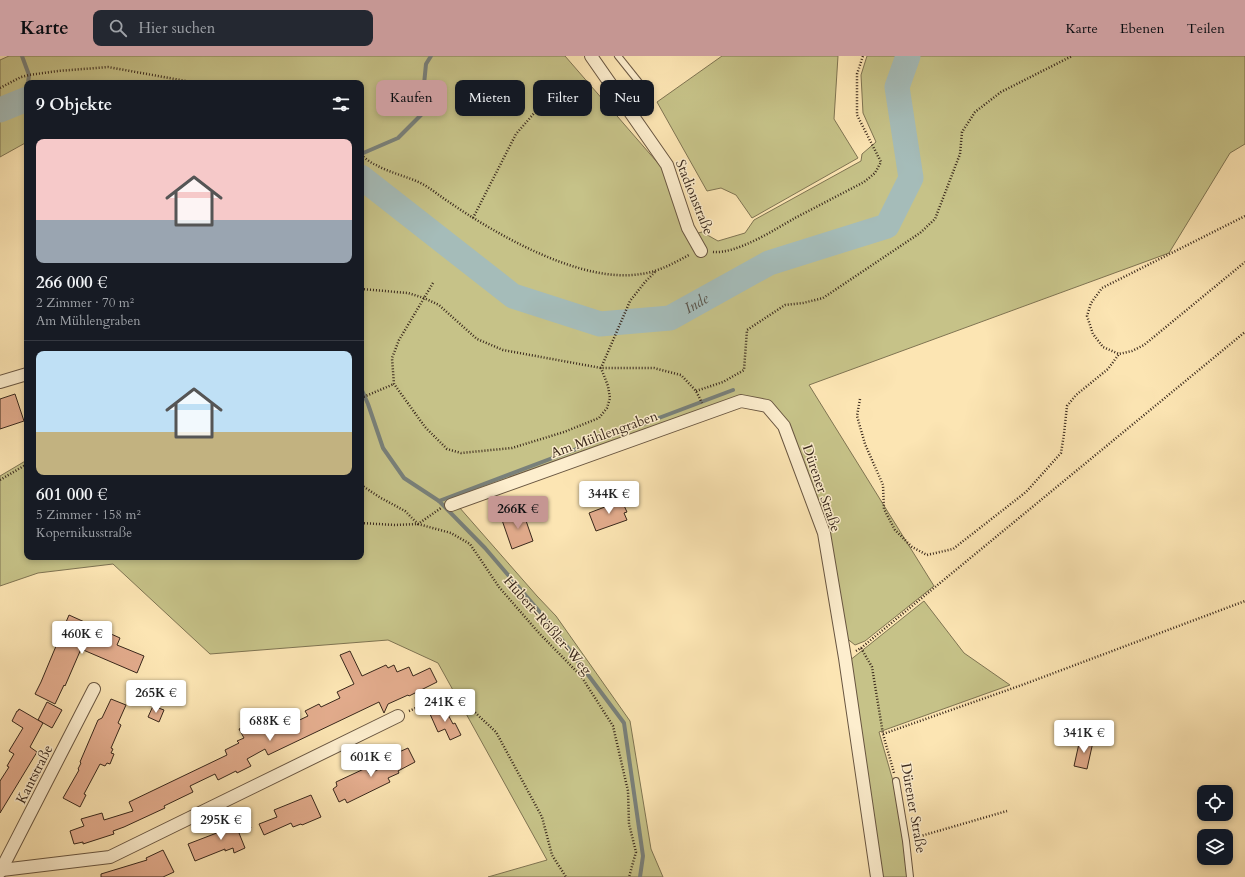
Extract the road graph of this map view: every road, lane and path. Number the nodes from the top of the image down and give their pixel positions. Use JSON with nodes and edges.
{"nodes":[{"id":1,"x":592,"y":56,"type":"edge"},
{"id":2,"x":618,"y":56,"type":"edge"},
{"id":3,"x":863,"y":56,"type":"edge"},
{"id":4,"x":1072,"y":56,"type":"edge"},
{"id":5,"x":180,"y":80,"type":"edge"},
{"id":6,"x":637,"y":80,"type":"edge"},
{"id":7,"x":0,"y":88,"type":"edge"},
{"id":8,"x":533,"y":114,"type":"edge"},
{"id":9,"x":364,"y":157,"type":"edge"},
{"id":10,"x":1245,"y":216,"type":"edge"},
{"id":11,"x":473,"y":218,"type":"junction"},
{"id":12,"x":701,"y":251,"type":"junction"},
{"id":13,"x":1245,"y":262,"type":"edge"},
{"id":14,"x":658,"y":270,"type":"junction"},
{"id":15,"x":433,"y":283,"type":"dead end"},
{"id":16,"x":364,"y":289,"type":"edge"},
{"id":17,"x":424,"y":298,"type":"junction"},
{"id":18,"x":1245,"y":332,"type":"edge"},
{"id":19,"x":1119,"y":354,"type":"junction"},
{"id":20,"x":601,"y":368,"type":"junction"},
{"id":21,"x":24,"y":375,"type":"edge"},
{"id":22,"x":0,"y":382,"type":"edge"},
{"id":23,"x":394,"y":384,"type":"junction"},
{"id":24,"x":696,"y":391,"type":"junction"},
{"id":25,"x":699,"y":395,"type":"dead end"},
{"id":26,"x":364,"y":397,"type":"edge"},
{"id":27,"x":860,"y":399,"type":"dead end"},
{"id":28,"x":768,"y":406,"type":"joint"},
{"id":29,"x":24,"y":466,"type":"edge"},
{"id":30,"x":0,"y":480,"type":"edge"},
{"id":31,"x":364,"y":487,"type":"edge"},
{"id":32,"x":445,"y":507,"type":"joint"},
{"id":33,"x":364,"y":523,"type":"edge"},
{"id":34,"x":418,"y":524,"type":"junction"},
{"id":35,"x":1245,"y":601,"type":"edge"},
{"id":36,"x":861,"y":648,"type":"junction"},
{"id":37,"x":845,"y":658,"type":"junction"},
{"id":38,"x":94,"y":690,"type":"dead end"},
{"id":39,"x":398,"y":716,"type":"joint"},
{"id":40,"x":883,"y":734,"type":"junction"},
{"id":41,"x":896,"y":781,"type":"joint"},
{"id":42,"x":1007,"y":811,"type":"dead end"},
{"id":43,"x":906,"y":841,"type":"junction"},
{"id":44,"x":1,"y":871,"type":"edge"},
{"id":45,"x":566,"y":877,"type":"edge"},
{"id":46,"x":629,"y":877,"type":"edge"},
{"id":47,"x":877,"y":877,"type":"edge"},
{"id":48,"x":910,"y":877,"type":"edge"}],
"edges":[{"from":1,"to":12,"type":"street","name":"Stadionstraße"},
{"from":2,"to":6,"type":"lane"},
{"from":3,"to":12,"type":"path"},
{"from":4,"to":24,"type":"path"},
{"from":5,"to":7,"type":"path"},
{"from":8,"to":11,"type":"path"},
{"from":9,"to":11,"type":"path"},
{"from":10,"to":19,"type":"path"},
{"from":11,"to":14,"type":"path"},
{"from":12,"to":14,"type":"path"},
{"from":13,"to":19,"type":"path"},
{"from":14,"to":20,"type":"path"},
{"from":15,"to":17,"type":"path"},
{"from":16,"to":17,"type":"path"},
{"from":17,"to":20,"type":"path"},
{"from":17,"to":23,"type":"path"},
{"from":18,"to":36,"type":"path"},
{"from":19,"to":27,"type":"path"},
{"from":20,"to":23,"type":"path"},
{"from":20,"to":24,"type":"path"},
{"from":21,"to":22,"type":"street"},
{"from":23,"to":26,"type":"path"},
{"from":24,"to":25,"type":"path"},
{"from":28,"to":32,"type":"street","name":"Am Mühlengraben"},
{"from":28,"to":37,"type":"street","name":"Dürener Straße"},
{"from":29,"to":30,"type":"path"},
{"from":31,"to":34,"type":"path"},
{"from":32,"to":34,"type":"path"},
{"from":33,"to":34,"type":"path","name":"Hubert-Rößler-Weg"},
{"from":34,"to":46,"type":"path","name":"Hubert-Rößler-Weg"},
{"from":35,"to":40,"type":"path"},
{"from":36,"to":37,"type":"path"},
{"from":36,"to":40,"type":"path","name":"Dürener Straße"},
{"from":37,"to":47,"type":"street","name":"Dürener Straße"},
{"from":38,"to":44,"type":"street","name":"Kantstraße"},
{"from":39,"to":44,"type":"street"},
{"from":39,"to":45,"type":"path"},
{"from":40,"to":41,"type":"path","name":"Dürener Straße"},
{"from":41,"to":43,"type":"lane","name":"Dürener Straße"},
{"from":42,"to":43,"type":"path"},
{"from":43,"to":48,"type":"lane","name":"Dürener Straße"}]}
